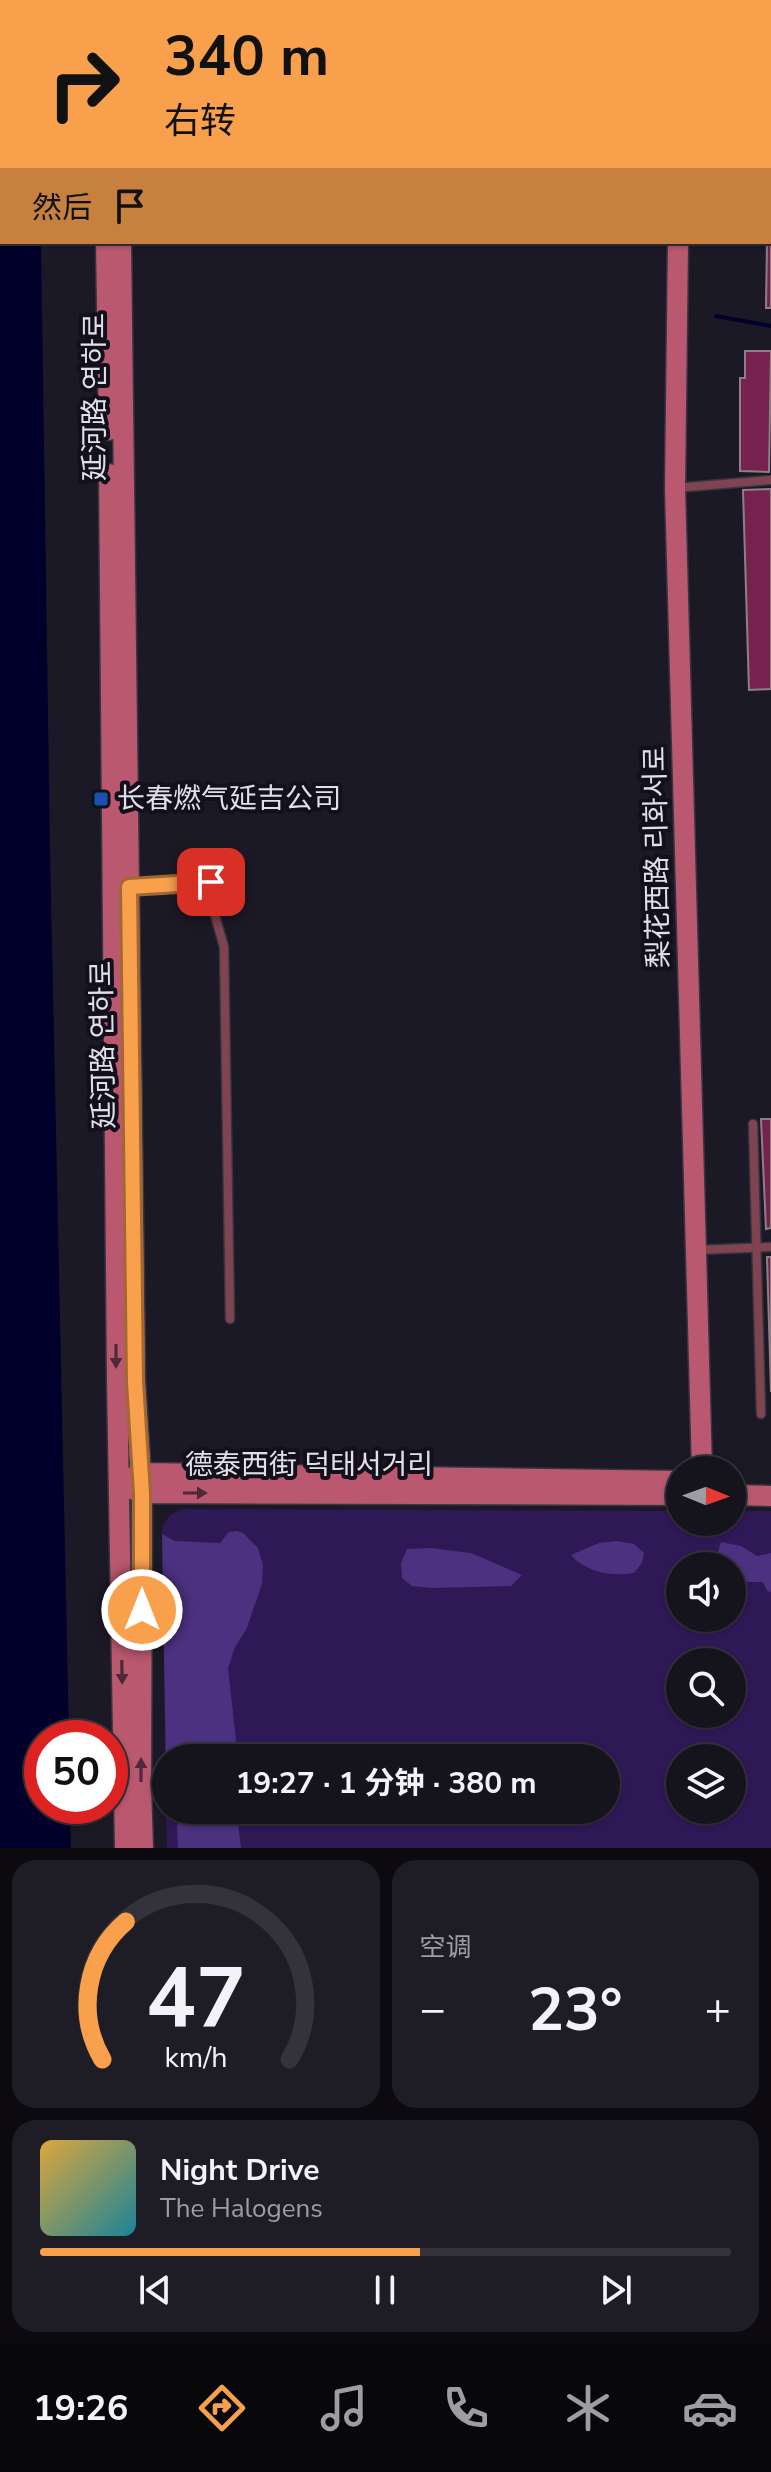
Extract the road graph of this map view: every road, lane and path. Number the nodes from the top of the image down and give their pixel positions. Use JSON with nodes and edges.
{"nodes":[{"id":1,"x":106,"y":244,"type":"edge"},
{"id":2,"x":121,"y":244,"type":"edge"},
{"id":3,"x":678,"y":244,"type":"edge"},
{"id":4,"x":771,"y":480,"type":"edge"},
{"id":5,"x":675,"y":488,"type":"junction"},
{"id":6,"x":129,"y":887,"type":"junction"},
{"id":7,"x":753,"y":1124,"type":"dead end"},
{"id":8,"x":771,"y":1247,"type":"edge"},
{"id":9,"x":756,"y":1248,"type":"junction"},
{"id":10,"x":694,"y":1250,"type":"junction"},
{"id":11,"x":230,"y":1319,"type":"dead end"},
{"id":12,"x":761,"y":1414,"type":"dead end"},
{"id":13,"x":701,"y":1456,"type":"edge"},
{"id":14,"x":666,"y":1481,"type":"edge"},
{"id":15,"x":746,"y":1481,"type":"edge"},
{"id":16,"x":771,"y":1482,"type":"edge"},
{"id":17,"x":118,"y":1483,"type":"junction"},
{"id":18,"x":142,"y":1483,"type":"junction"},
{"id":19,"x":666,"y":1495,"type":"edge"},
{"id":20,"x":746,"y":1495,"type":"edge"},
{"id":21,"x":771,"y":1496,"type":"edge"},
{"id":22,"x":125,"y":1848,"type":"edge"},
{"id":23,"x":143,"y":1848,"type":"edge"}],
"edges":[{"from":1,"to":17,"type":"main road","name":"延河路 연하로","one_way":true},
{"from":2,"to":6,"type":"main road","name":"延河路 연하로"},
{"from":3,"to":5,"type":"main road","name":"梨花西路 리화서로"},
{"from":4,"to":5,"type":"lane"},
{"from":5,"to":10,"type":"main road","name":"梨花西路 리화서로"},
{"from":6,"to":11,"type":"lane"},
{"from":6,"to":18,"type":"main road","name":"延河路 연하로"},
{"from":7,"to":9,"type":"lane"},
{"from":8,"to":9,"type":"lane"},
{"from":9,"to":10,"type":"lane"},
{"from":9,"to":12,"type":"lane"},
{"from":10,"to":13,"type":"main road","name":"梨花西路 리화서로"},
{"from":14,"to":18,"type":"main road","name":"德泰西街 덕태서거리"},
{"from":15,"to":16,"type":"main road"},
{"from":17,"to":18,"type":"main road","name":"德泰西街 덕태서거리"},
{"from":17,"to":22,"type":"main road","name":"延河路 연하로","one_way":true},
{"from":18,"to":19,"type":"main road","name":"德泰西街 덕태서거리","one_way":true},
{"from":23,"to":18,"type":"main road","name":"延河路 연하로","one_way":true},
{"from":20,"to":21,"type":"main road"}]}
